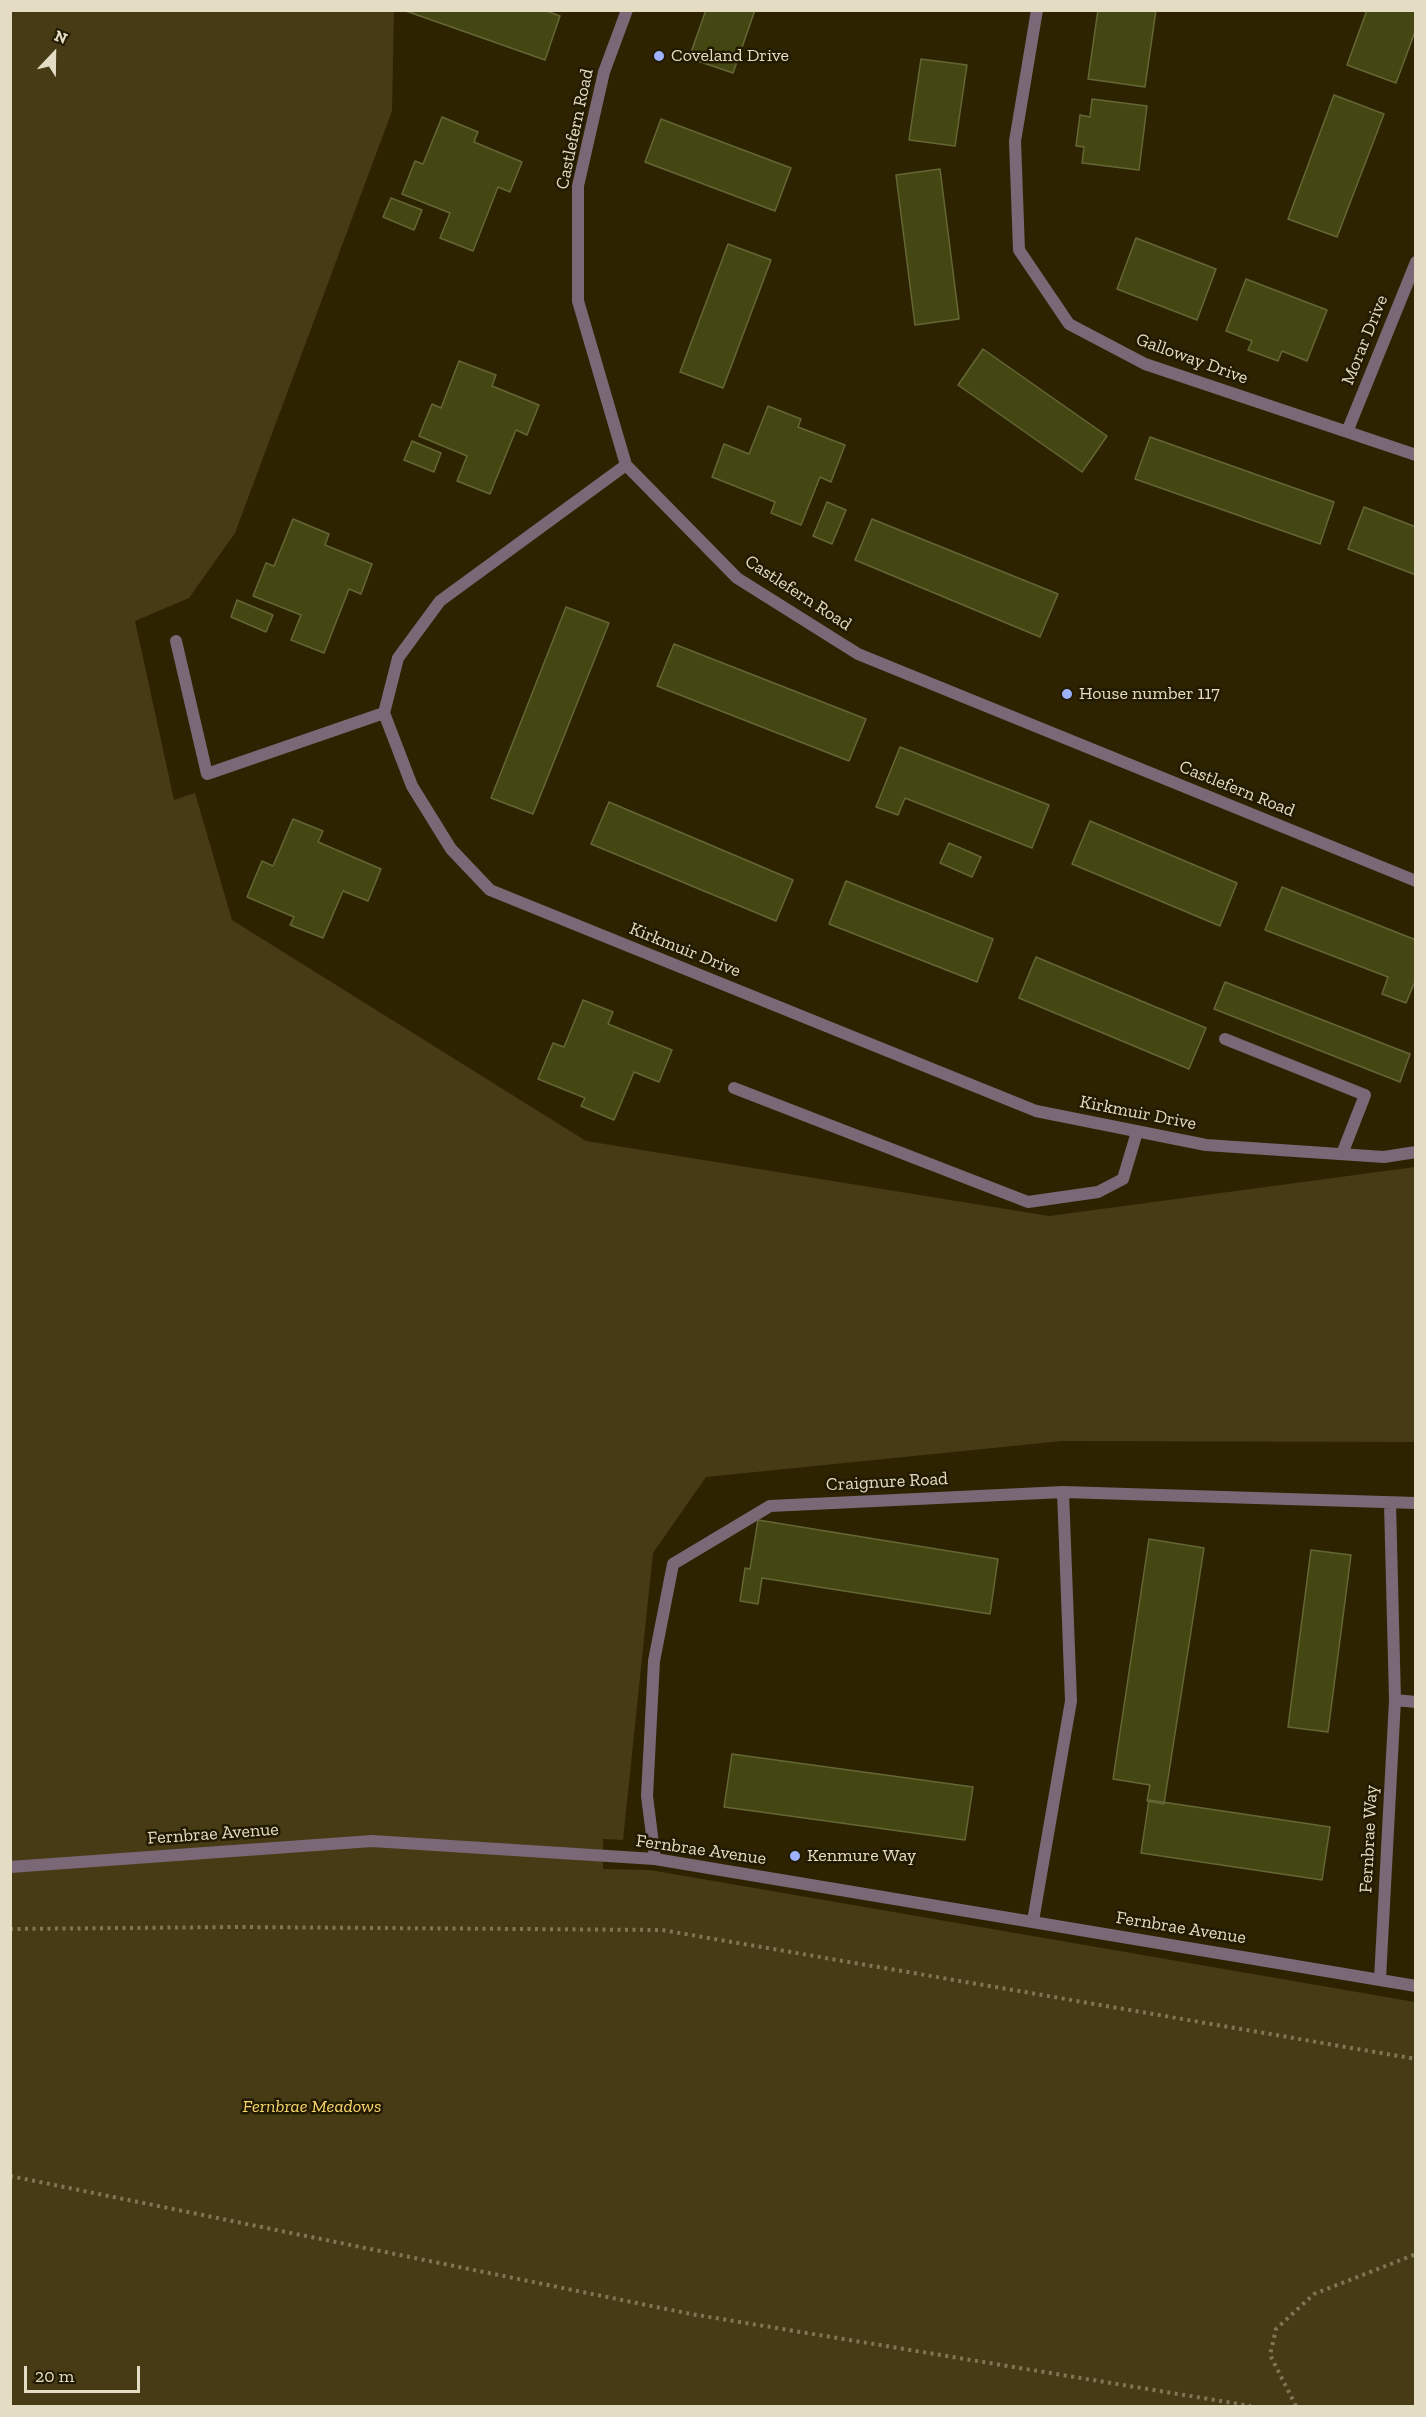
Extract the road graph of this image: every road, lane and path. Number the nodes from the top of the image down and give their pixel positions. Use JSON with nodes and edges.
{"nodes":[{"id":1,"x":627,"y":10,"type":"edge"},
{"id":2,"x":1037,"y":10,"type":"edge"},
{"id":3,"x":1416,"y":262,"type":"edge"},
{"id":4,"x":1347,"y":432,"type":"junction"},
{"id":5,"x":1416,"y":455,"type":"edge"},
{"id":6,"x":626,"y":465,"type":"junction"},
{"id":7,"x":176,"y":641,"type":"dead end"},
{"id":8,"x":384,"y":713,"type":"junction"},
{"id":9,"x":1416,"y":880,"type":"edge"},
{"id":10,"x":1225,"y":1039,"type":"dead end"},
{"id":11,"x":734,"y":1088,"type":"dead end"},
{"id":12,"x":1137,"y":1131,"type":"junction"},
{"id":13,"x":1416,"y":1152,"type":"edge"},
{"id":14,"x":1342,"y":1154,"type":"junction"},
{"id":15,"x":1063,"y":1492,"type":"junction"},
{"id":16,"x":1390,"y":1503,"type":"junction"},
{"id":17,"x":1416,"y":1503,"type":"edge"},
{"id":18,"x":1395,"y":1700,"type":"junction"},
{"id":19,"x":1416,"y":1702,"type":"edge"},
{"id":20,"x":655,"y":1859,"type":"junction"},
{"id":21,"x":10,"y":1867,"type":"edge"},
{"id":22,"x":1033,"y":1921,"type":"junction"},
{"id":23,"x":10,"y":1929,"type":"edge"},
{"id":24,"x":1380,"y":1979,"type":"junction"},
{"id":25,"x":1416,"y":1986,"type":"edge"},
{"id":26,"x":1416,"y":2060,"type":"edge"},
{"id":27,"x":10,"y":2176,"type":"edge"},
{"id":28,"x":1416,"y":2254,"type":"edge"},
{"id":29,"x":1251,"y":2406,"type":"edge"},
{"id":30,"x":1296,"y":2406,"type":"edge"}],
"edges":[{"from":1,"to":6,"type":"street","name":"Castlefern Road"},
{"from":2,"to":4,"type":"street","name":"Galloway Drive"},
{"from":3,"to":4,"type":"street","name":"Morar Drive"},
{"from":4,"to":5,"type":"street","name":"Galloway Drive"},
{"from":6,"to":8,"type":"street"},
{"from":6,"to":9,"type":"street","name":"Castlefern Road"},
{"from":7,"to":8,"type":"street"},
{"from":8,"to":12,"type":"street","name":"Kirkmuir Drive"},
{"from":10,"to":14,"type":"street"},
{"from":11,"to":12,"type":"street"},
{"from":12,"to":14,"type":"street","name":"Kirkmuir Drive"},
{"from":13,"to":14,"type":"street","name":"Kirkmuir Drive"},
{"from":15,"to":16,"type":"street","name":"Craignure Road"},
{"from":15,"to":20,"type":"street","name":"Craignure Road"},
{"from":15,"to":22,"type":"street"},
{"from":16,"to":17,"type":"street","name":"Craignure Road"},
{"from":16,"to":18,"type":"street","name":"Fernbrae Way"},
{"from":18,"to":19,"type":"street"},
{"from":18,"to":24,"type":"street","name":"Fernbrae Way"},
{"from":20,"to":21,"type":"street","name":"Fernbrae Avenue"},
{"from":20,"to":22,"type":"street","name":"Fernbrae Avenue"},
{"from":22,"to":24,"type":"street","name":"Fernbrae Avenue"},
{"from":23,"to":26,"type":"path"},
{"from":24,"to":25,"type":"street","name":"Fernbrae Avenue"},
{"from":27,"to":29,"type":"path"},
{"from":28,"to":30,"type":"path"}]}
